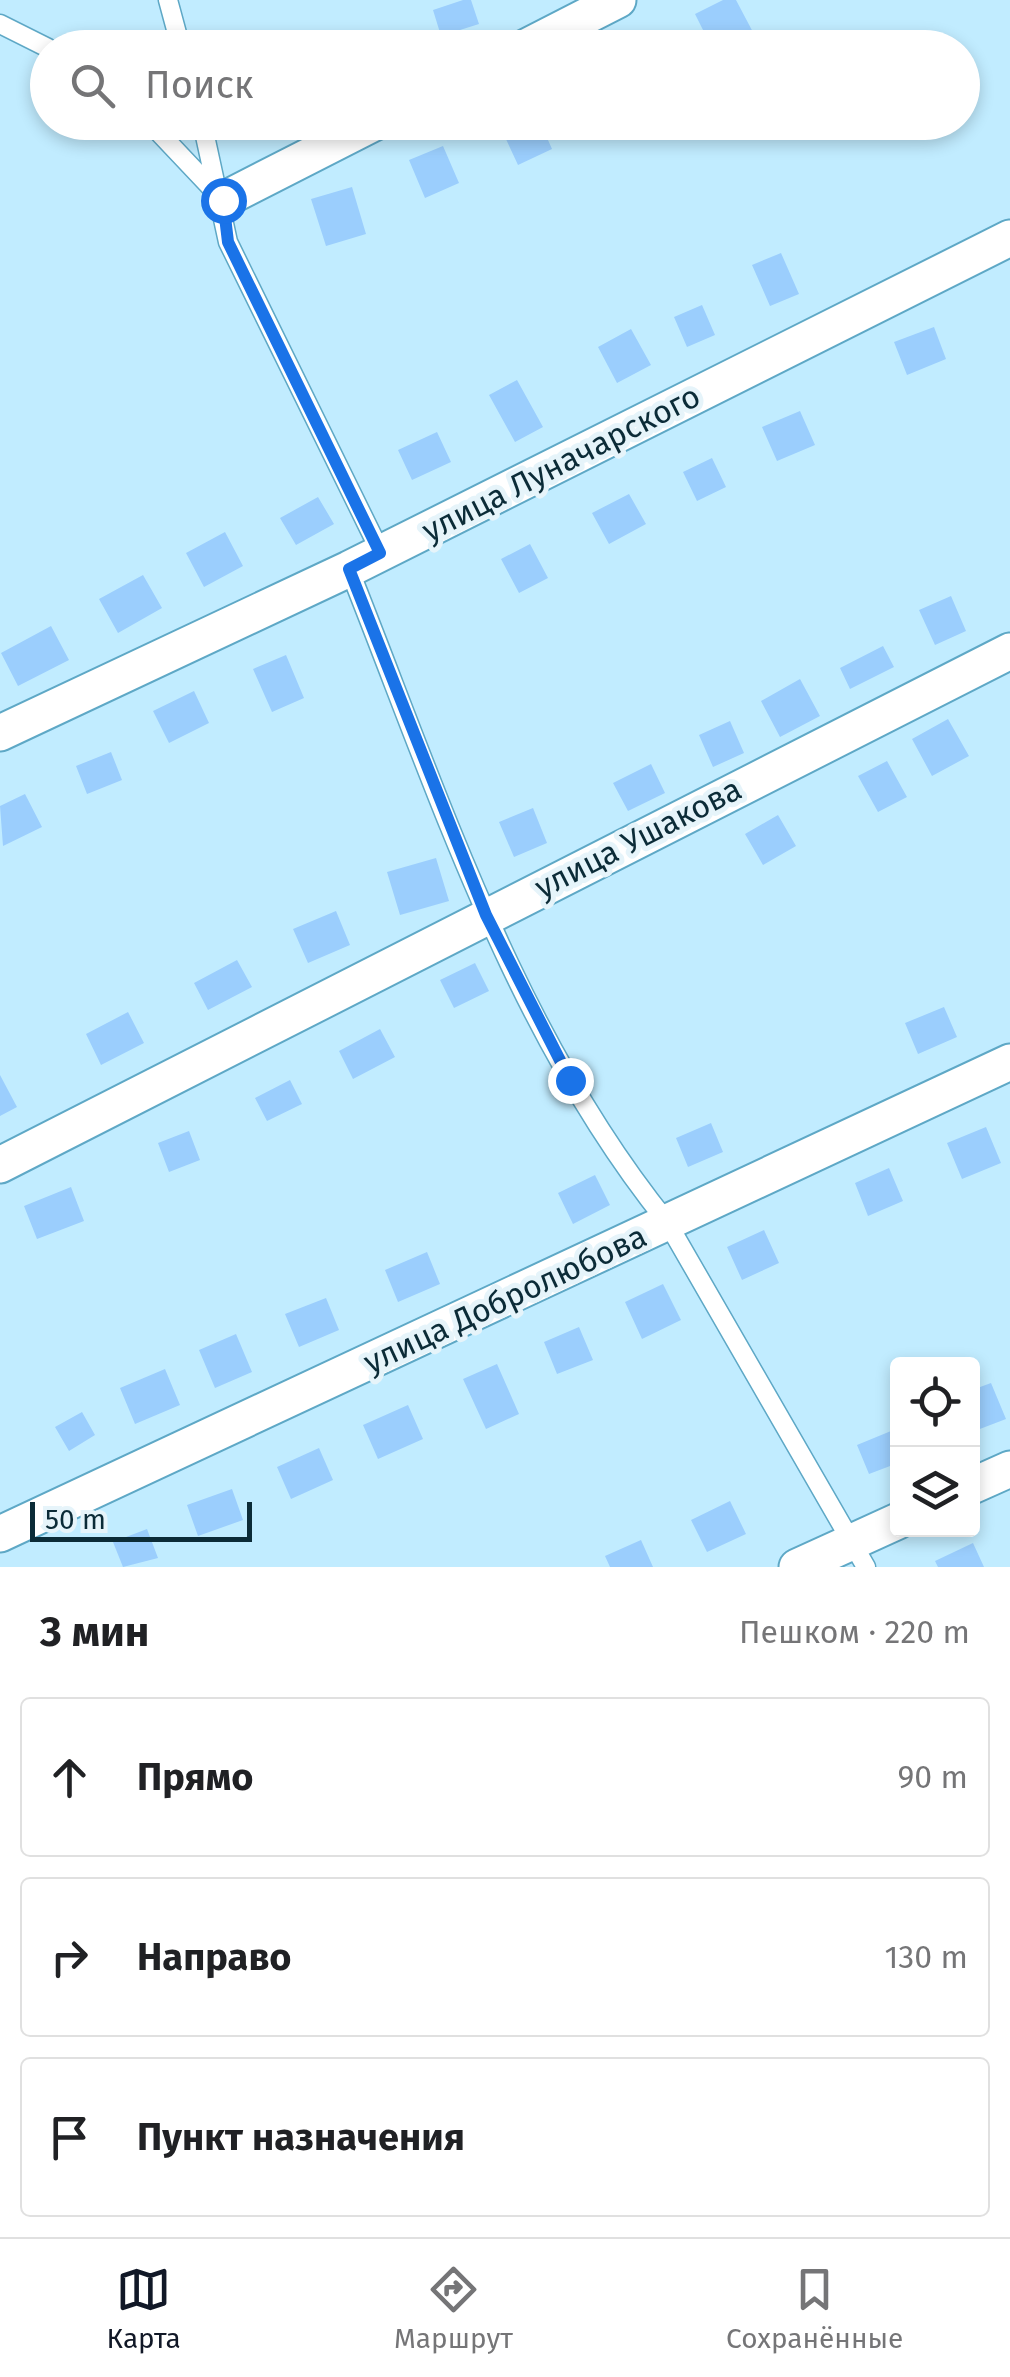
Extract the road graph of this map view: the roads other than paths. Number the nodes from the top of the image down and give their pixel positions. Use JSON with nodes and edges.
{"nodes":[{"id":1,"x":168,"y":0,"type":"edge"},
{"id":2,"x":618,"y":0,"type":"edge"},
{"id":3,"x":0,"y":24,"type":"edge"},
{"id":4,"x":176,"y":30,"type":"edge"},
{"id":5,"x":559,"y":30,"type":"edge"},
{"id":6,"x":30,"y":39,"type":"edge"},
{"id":7,"x":167,"y":140,"type":"edge"},
{"id":8,"x":207,"y":140,"type":"edge"},
{"id":9,"x":341,"y":140,"type":"edge"},
{"id":10,"x":223,"y":200,"type":"junction"},
{"id":11,"x":1010,"y":238,"type":"edge"},
{"id":12,"x":380,"y":553,"type":"junction"},
{"id":13,"x":349,"y":569,"type":"junction"},
{"id":14,"x":1010,"y":651,"type":"edge"},
{"id":15,"x":0,"y":732,"type":"edge"},
{"id":16,"x":486,"y":915,"type":"junction"},
{"id":17,"x":1010,"y":1062,"type":"edge"},
{"id":18,"x":0,"y":1165,"type":"edge"},
{"id":19,"x":667,"y":1222,"type":"junction"},
{"id":20,"x":1010,"y":1469,"type":"edge"},
{"id":21,"x":980,"y":1482,"type":"edge"},
{"id":22,"x":890,"y":1528,"type":"edge"},
{"id":23,"x":0,"y":1534,"type":"edge"},
{"id":24,"x":858,"y":1555,"type":"edge"},
{"id":25,"x":796,"y":1567,"type":"edge"}],
"edges":[{"from":1,"to":4,"type":"lane"},
{"from":2,"to":5,"type":"street"},
{"from":3,"to":6,"type":"lane"},
{"from":7,"to":10,"type":"lane"},
{"from":8,"to":10,"type":"lane"},
{"from":9,"to":10,"type":"street"},
{"from":10,"to":12,"type":"lane"},
{"from":11,"to":12,"type":"street","name":"улица Луначарского"},
{"from":12,"to":13,"type":"street","name":"улица Луначарского"},
{"from":13,"to":15,"type":"street","name":"улица Луначарского"},
{"from":13,"to":16,"type":"lane"},
{"from":14,"to":16,"type":"street","name":"улица Ушакова"},
{"from":16,"to":18,"type":"street","name":"улица Ушакова"},
{"from":16,"to":19,"type":"lane"},
{"from":17,"to":19,"type":"street","name":"улица Добролюбова"},
{"from":19,"to":23,"type":"street","name":"улица Добролюбова"},
{"from":19,"to":24,"type":"lane"},
{"from":20,"to":21,"type":"street"},
{"from":22,"to":24,"type":"street"},
{"from":24,"to":25,"type":"street"}]}
